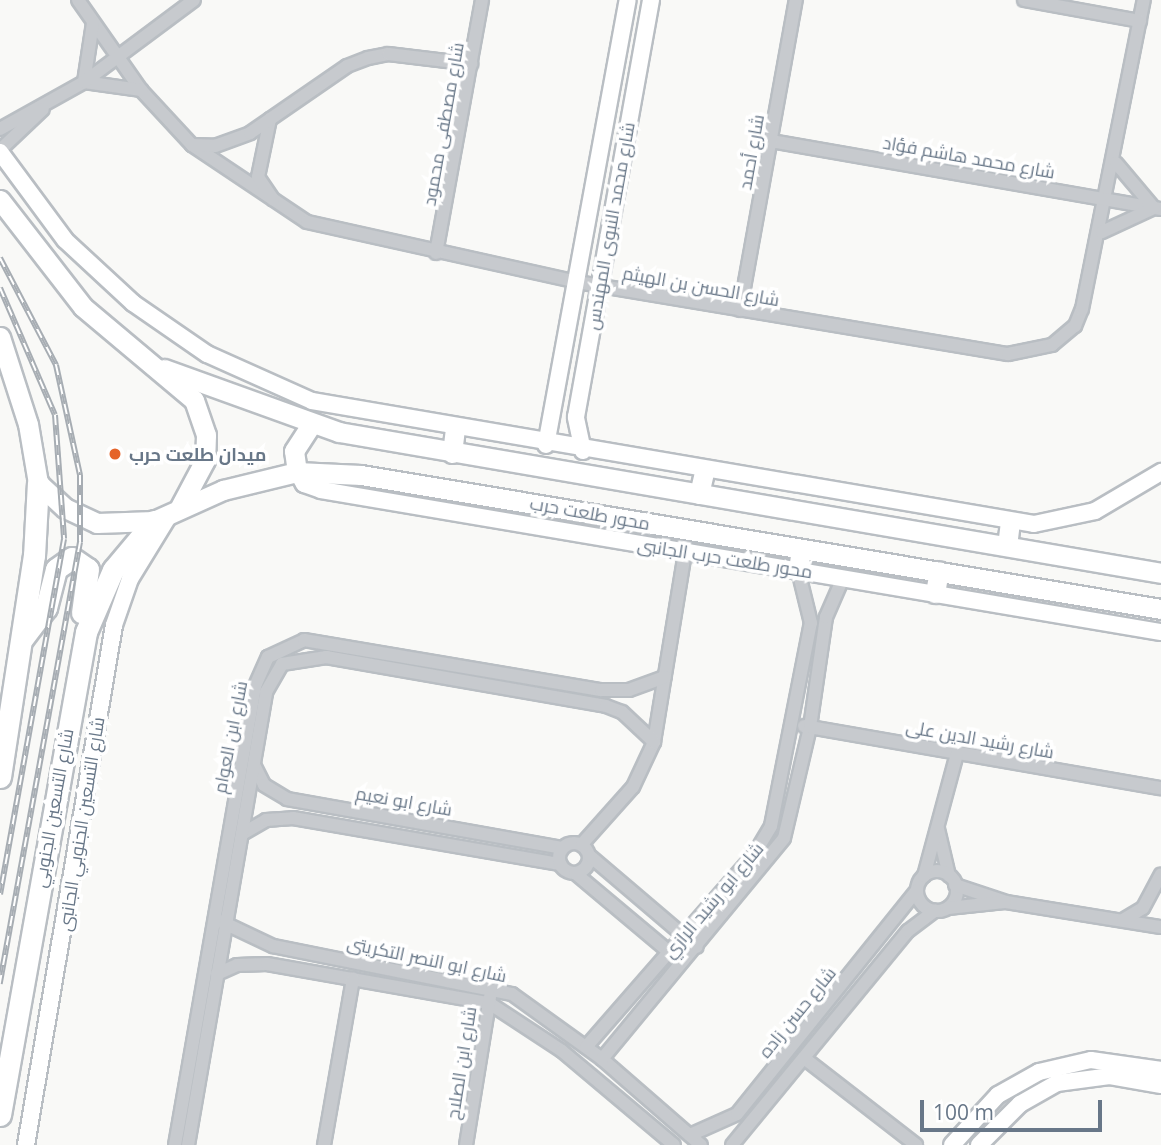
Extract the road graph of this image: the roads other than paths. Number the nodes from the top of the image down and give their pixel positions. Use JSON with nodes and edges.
{"nodes":[{"id":1,"x":78,"y":0,"type":"edge"},
{"id":2,"x":194,"y":0,"type":"edge"},
{"id":3,"x":482,"y":0,"type":"edge"},
{"id":4,"x":628,"y":0,"type":"edge"},
{"id":5,"x":651,"y":0,"type":"edge"},
{"id":6,"x":796,"y":0,"type":"edge"},
{"id":7,"x":1024,"y":0,"type":"edge"},
{"id":8,"x":1144,"y":0,"type":"edge"},
{"id":9,"x":1140,"y":21,"type":"junction"},
{"id":10,"x":93,"y":23,"type":"junction"},
{"id":11,"x":118,"y":56,"type":"junction"},
{"id":12,"x":471,"y":64,"type":"junction"},
{"id":13,"x":85,"y":82,"type":"junction"},
{"id":14,"x":141,"y":90,"type":"junction"},
{"id":15,"x":44,"y":108,"type":"junction"},
{"id":16,"x":270,"y":118,"type":"junction"},
{"id":17,"x":0,"y":129,"type":"edge"},
{"id":18,"x":771,"y":141,"type":"junction"},
{"id":19,"x":192,"y":145,"type":"junction"},
{"id":20,"x":0,"y":151,"type":"edge"},
{"id":21,"x":1116,"y":163,"type":"junction"},
{"id":22,"x":1108,"y":199,"type":"junction"},
{"id":23,"x":0,"y":200,"type":"edge"},
{"id":24,"x":1158,"y":208,"type":"edge"},
{"id":25,"x":282,"y":211,"type":"junction"},
{"id":26,"x":1102,"y":232,"type":"junction"},
{"id":27,"x":436,"y":253,"type":"junction"},
{"id":28,"x":577,"y":282,"type":"junction"},
{"id":29,"x":599,"y":286,"type":"junction"},
{"id":30,"x":740,"y":310,"type":"junction"},
{"id":31,"x":0,"y":337,"type":"edge"},
{"id":32,"x":164,"y":369,"type":"junction"},
{"id":33,"x":311,"y":425,"type":"junction"},
{"id":34,"x":455,"y":429,"type":"junction"},
{"id":35,"x":546,"y":444,"type":"junction"},
{"id":36,"x":583,"y":451,"type":"junction"},
{"id":37,"x":452,"y":453,"type":"junction"},
{"id":38,"x":297,"y":472,"type":"junction"},
{"id":39,"x":704,"y":472,"type":"junction"},
{"id":40,"x":1161,"y":472,"type":"edge"},
{"id":41,"x":38,"y":483,"type":"junction"},
{"id":42,"x":699,"y":494,"type":"junction"},
{"id":43,"x":167,"y":515,"type":"junction"},
{"id":44,"x":1010,"y":522,"type":"junction"},
{"id":45,"x":1007,"y":546,"type":"junction"},
{"id":46,"x":801,"y":549,"type":"junction"},
{"id":47,"x":685,"y":552,"type":"junction"},
{"id":48,"x":798,"y":570,"type":"junction"},
{"id":49,"x":939,"y":571,"type":"junction"},
{"id":50,"x":1161,"y":573,"type":"edge"},
{"id":51,"x":843,"y":578,"type":"junction"},
{"id":52,"x":935,"y":593,"type":"junction"},
{"id":53,"x":1161,"y":609,"type":"edge"},
{"id":54,"x":86,"y":632,"type":"junction"},
{"id":55,"x":1161,"y":632,"type":"edge"},
{"id":56,"x":23,"y":638,"type":"junction"},
{"id":57,"x":417,"y":658,"type":"junction"},
{"id":58,"x":414,"y":672,"type":"junction"},
{"id":59,"x":665,"y":677,"type":"junction"},
{"id":60,"x":794,"y":724,"type":"junction"},
{"id":61,"x":810,"y":727,"type":"junction"},
{"id":62,"x":654,"y":742,"type":"junction"},
{"id":63,"x":957,"y":754,"type":"junction"},
{"id":64,"x":254,"y":765,"type":"junction"},
{"id":65,"x":0,"y":777,"type":"edge"},
{"id":66,"x":1161,"y":788,"type":"edge"},
{"id":67,"x":938,"y":829,"type":"junction"},
{"id":68,"x":242,"y":834,"type":"junction"},
{"id":69,"x":582,"y":844,"type":"junction"},
{"id":70,"x":562,"y":848,"type":"junction"},
{"id":71,"x":590,"y":856,"type":"junction"},
{"id":72,"x":560,"y":864,"type":"junction"},
{"id":73,"x":575,"y":873,"type":"junction"},
{"id":74,"x":1161,"y":874,"type":"edge"},
{"id":75,"x":924,"y":876,"type":"junction"},
{"id":76,"x":952,"y":880,"type":"junction"},
{"id":77,"x":917,"y":890,"type":"junction"},
{"id":78,"x":1006,"y":902,"type":"junction"},
{"id":79,"x":941,"y":909,"type":"junction"},
{"id":80,"x":1123,"y":920,"type":"junction"},
{"id":81,"x":221,"y":922,"type":"junction"},
{"id":82,"x":1161,"y":926,"type":"edge"},
{"id":83,"x":682,"y":935,"type":"junction"},
{"id":84,"x":697,"y":947,"type":"junction"},
{"id":85,"x":669,"y":953,"type":"junction"},
{"id":86,"x":684,"y":962,"type":"junction"},
{"id":87,"x":218,"y":974,"type":"junction"},
{"id":88,"x":353,"y":978,"type":"junction"},
{"id":89,"x":492,"y":987,"type":"junction"},
{"id":90,"x":489,"y":1003,"type":"junction"},
{"id":91,"x":586,"y":1047,"type":"junction"},
{"id":92,"x":804,"y":1058,"type":"junction"},
{"id":93,"x":602,"y":1059,"type":"junction"},
{"id":94,"x":1161,"y":1070,"type":"edge"},
{"id":95,"x":1161,"y":1086,"type":"edge"},
{"id":96,"x":0,"y":1115,"type":"edge"},
{"id":97,"x":690,"y":1135,"type":"junction"},
{"id":98,"x":26,"y":1145,"type":"edge"},
{"id":99,"x":175,"y":1145,"type":"edge"},
{"id":100,"x":188,"y":1145,"type":"edge"},
{"id":101,"x":324,"y":1145,"type":"edge"},
{"id":102,"x":466,"y":1145,"type":"edge"},
{"id":103,"x":674,"y":1145,"type":"edge"},
{"id":104,"x":701,"y":1145,"type":"edge"},
{"id":105,"x":733,"y":1145,"type":"edge"},
{"id":106,"x":916,"y":1145,"type":"edge"},
{"id":107,"x":952,"y":1145,"type":"edge"},
{"id":108,"x":979,"y":1145,"type":"edge"}],
"edges":[{"from":1,"to":10,"type":"street","name":"شارع الحسن بن الهيثم"},
{"from":2,"to":11,"type":"street"},
{"from":3,"to":12,"type":"street","name":"شارع مصطفى محمود"},
{"from":4,"to":28,"type":"street","name":"شارع محمد النبوى المهندس"},
{"from":5,"to":29,"type":"street","name":"شارع محمد النبوى المهندس"},
{"from":6,"to":18,"type":"street","name":"شارع أحمد"},
{"from":7,"to":9,"type":"street"},
{"from":8,"to":9,"type":"street","name":"شارع الحسن بن الهيثم"},
{"from":9,"to":21,"type":"street","name":"شارع الحسن بن الهيثم"},
{"from":10,"to":11,"type":"street","name":"شارع الحسن بن الهيثم"},
{"from":10,"to":13,"type":"street"},
{"from":11,"to":13,"type":"street"},
{"from":11,"to":14,"type":"street","name":"شارع الحسن بن الهيثم"},
{"from":12,"to":16,"type":"street"},
{"from":12,"to":27,"type":"street","name":"شارع مصطفى محمود"},
{"from":13,"to":14,"type":"street"},
{"from":13,"to":15,"type":"street"},
{"from":14,"to":19,"type":"street","name":"شارع الحسن بن الهيثم"},
{"from":15,"to":17,"type":"street"},
{"from":15,"to":20,"type":"street"},
{"from":16,"to":19,"type":"street"},
{"from":16,"to":25,"type":"street"},
{"from":18,"to":22,"type":"street","name":"شارع محمد هاشم فؤاد"},
{"from":18,"to":30,"type":"street","name":"شارع أحمد"},
{"from":19,"to":25,"type":"street","name":"شارع الحسن بن الهيثم"},
{"from":20,"to":34,"type":"street"},
{"from":21,"to":22,"type":"street","name":"شارع الحسن بن الهيثم"},
{"from":21,"to":24,"type":"street"},
{"from":22,"to":24,"type":"street","name":"شارع محمد هاشم فؤاد"},
{"from":22,"to":26,"type":"street","name":"شارع الحسن بن الهيثم"},
{"from":23,"to":32,"type":"main road","name":"شارع التسعين الجنوبي"},
{"from":24,"to":26,"type":"street"},
{"from":25,"to":27,"type":"street","name":"شارع الحسن بن الهيثم"},
{"from":26,"to":30,"type":"street","name":"شارع الحسن بن الهيثم"},
{"from":27,"to":28,"type":"street","name":"شارع الحسن بن الهيثم"},
{"from":28,"to":29,"type":"street","name":"شارع الحسن بن الهيثم"},
{"from":28,"to":35,"type":"street","name":"شارع محمد النبوى المهندس"},
{"from":29,"to":30,"type":"street","name":"شارع الحسن بن الهيثم"},
{"from":29,"to":36,"type":"street","name":"شارع محمد النبوى المهندس"},
{"from":31,"to":41,"type":"main road"},
{"from":32,"to":33,"type":"main road","name":"محور طلعت حرب"},
{"from":32,"to":43,"type":"main road","name":"شارع التسعين الجنوبي"},
{"from":33,"to":37,"type":"main road","name":"محور طلعت حرب"},
{"from":33,"to":38,"type":"main road"},
{"from":34,"to":35,"type":"street"},
{"from":34,"to":37,"type":"main road"},
{"from":35,"to":36,"type":"street"},
{"from":36,"to":39,"type":"street"},
{"from":37,"to":42,"type":"main road","name":"محور طلعت حرب"},
{"from":38,"to":43,"type":"main road","name":"محور طلعت حرب"},
{"from":38,"to":46,"type":"main road","name":"محور طلعت حرب"},
{"from":38,"to":47,"type":"street","name":"محور طلعت حرب الجانبى"},
{"from":39,"to":42,"type":"main road"},
{"from":39,"to":44,"type":"street"},
{"from":40,"to":44,"type":"street"},
{"from":41,"to":43,"type":"main road","name":"محور طلعت حرب"},
{"from":41,"to":56,"type":"highway"},
{"from":42,"to":45,"type":"main road","name":"محور طلعت حرب"},
{"from":43,"to":54,"type":"highway","name":"شارع التسعين الجنوبي"},
{"from":43,"to":98,"type":"street","name":"شارع التسعين الجنوبي الجانبى"},
{"from":44,"to":45,"type":"main road"},
{"from":45,"to":50,"type":"main road","name":"محور طلعت حرب"},
{"from":46,"to":48,"type":"main road"},
{"from":46,"to":49,"type":"main road","name":"محور طلعت حرب"},
{"from":47,"to":48,"type":"street","name":"محور طلعت حرب الجانبى"},
{"from":47,"to":59,"type":"street"},
{"from":48,"to":51,"type":"street","name":"محور طلعت حرب الجانبى"},
{"from":48,"to":60,"type":"street","name":"شارع ابو رشيد الرازي"},
{"from":49,"to":52,"type":"main road"},
{"from":49,"to":53,"type":"main road","name":"محور طلعت حرب"},
{"from":51,"to":52,"type":"street","name":"محور طلعت حرب الجانبى"},
{"from":51,"to":61,"type":"street","name":"شارع ابو رشيد الرازي"},
{"from":52,"to":55,"type":"street","name":"محور طلعت حرب الجانبى"},
{"from":54,"to":56,"type":"highway"},
{"from":54,"to":96,"type":"highway","name":"شارع التسعين الجنوبي"},
{"from":56,"to":65,"type":"highway"},
{"from":57,"to":58,"type":"street"},
{"from":57,"to":59,"type":"street","name":"شارع ابن العوام"},
{"from":57,"to":81,"type":"street","name":"شارع ابن العوام"},
{"from":58,"to":62,"type":"street","name":"شارع ابن العوام"},
{"from":58,"to":64,"type":"street","name":"شارع ابن العوام"},
{"from":59,"to":62,"type":"street"},
{"from":60,"to":61,"type":"street","name":"شارع رشيد الدين على"},
{"from":60,"to":83,"type":"street","name":"شارع ابو رشيد الرازي"},
{"from":61,"to":63,"type":"street","name":"شارع رشيد الدين على"},
{"from":61,"to":84,"type":"street","name":"شارع ابو رشيد الرازي"},
{"from":62,"to":69,"type":"street"},
{"from":63,"to":66,"type":"street","name":"شارع رشيد الدين على"},
{"from":63,"to":67,"type":"street"},
{"from":64,"to":68,"type":"street","name":"شارع ابن العوام"},
{"from":64,"to":70,"type":"street","name":"شارع ابو نعيم"},
{"from":67,"to":75,"type":"street"},
{"from":67,"to":76,"type":"street"},
{"from":68,"to":72,"type":"street","name":"شارع ابو نعيم"},
{"from":68,"to":81,"type":"street","name":"شارع ابن العوام"},
{"from":69,"to":70,"type":"street"},
{"from":69,"to":71,"type":"street"},
{"from":70,"to":72,"type":"street"},
{"from":71,"to":73,"type":"street"},
{"from":71,"to":83,"type":"street"},
{"from":72,"to":73,"type":"street"},
{"from":73,"to":85,"type":"street"},
{"from":74,"to":80,"type":"street"},
{"from":75,"to":76,"type":"street"},
{"from":75,"to":77,"type":"street","name":"شارع حسن زاده"},
{"from":76,"to":78,"type":"street"},
{"from":76,"to":79,"type":"street"},
{"from":77,"to":79,"type":"street"},
{"from":77,"to":97,"type":"street","name":"شارع حسن زاده"},
{"from":78,"to":79,"type":"street"},
{"from":78,"to":80,"type":"street"},
{"from":79,"to":92,"type":"street","name":"شارع حسن زاده"},
{"from":80,"to":82,"type":"street"},
{"from":81,"to":87,"type":"street","name":"شارع ابن العوام"},
{"from":81,"to":89,"type":"street","name":"شارع ابو النصر التكريتى"},
{"from":81,"to":99,"type":"street","name":"شارع ابن العوام"},
{"from":83,"to":84,"type":"street"},
{"from":83,"to":85,"type":"street","name":"شارع ابو رشيد الرازي"},
{"from":84,"to":86,"type":"street","name":"شارع ابو رشيد الرازي"},
{"from":85,"to":86,"type":"street"},
{"from":85,"to":91,"type":"street","name":"شارع ابو رشيد الرازي"},
{"from":86,"to":93,"type":"street","name":"شارع ابو رشيد الرازي"},
{"from":87,"to":88,"type":"street","name":"شارع ابو النصر التكريتى"},
{"from":87,"to":100,"type":"street","name":"شارع ابن العوام"},
{"from":88,"to":90,"type":"street","name":"شارع ابو النصر التكريتى"},
{"from":88,"to":101,"type":"street"},
{"from":89,"to":90,"type":"street","name":"شارع ابن الصلاح"},
{"from":89,"to":91,"type":"street","name":"شارع ابو النصر التكريتى"},
{"from":90,"to":102,"type":"street","name":"شارع ابن الصلاح"},
{"from":90,"to":103,"type":"street","name":"شارع ابو النصر التكريتى"},
{"from":91,"to":93,"type":"street","name":"شارع ابو النصر التكريتى"},
{"from":92,"to":105,"type":"street","name":"شارع حسن زاده"},
{"from":92,"to":106,"type":"street"},
{"from":93,"to":97,"type":"street","name":"شارع ابو النصر التكريتى"},
{"from":94,"to":107,"type":"street"},
{"from":95,"to":108,"type":"street"},
{"from":97,"to":104,"type":"street","name":"شارع ابو النصر التكريتى"}]}
